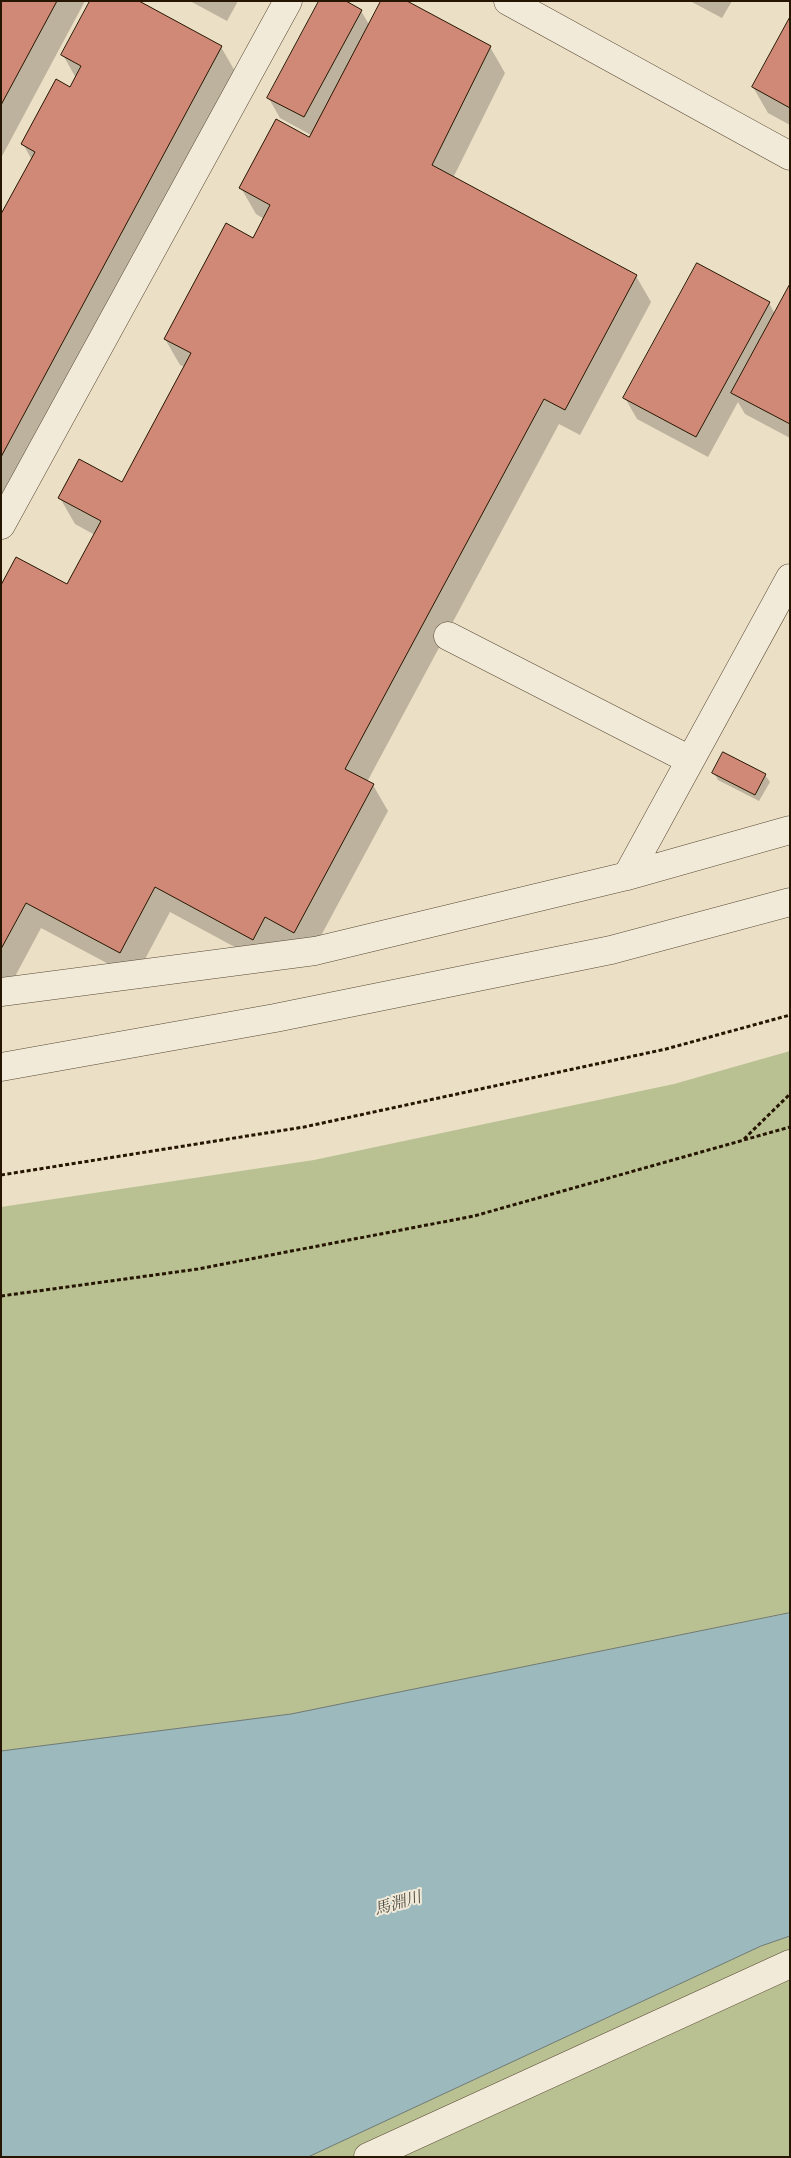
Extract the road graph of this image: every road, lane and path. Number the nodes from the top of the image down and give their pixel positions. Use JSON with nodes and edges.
{"nodes":[{"id":1,"x":288,"y":1,"type":"edge"},
{"id":2,"x":508,"y":1,"type":"edge"},
{"id":3,"x":790,"y":156,"type":"edge"},
{"id":4,"x":1,"y":524,"type":"edge"},
{"id":5,"x":790,"y":578,"type":"edge"},
{"id":6,"x":448,"y":636,"type":"dead end"},
{"id":7,"x":690,"y":760,"type":"junction"},
{"id":8,"x":790,"y":830,"type":"edge"},
{"id":9,"x":627,"y":876,"type":"junction"},
{"id":10,"x":790,"y":902,"type":"edge"},
{"id":11,"x":1,"y":992,"type":"edge"},
{"id":12,"x":790,"y":1015,"type":"edge"},
{"id":13,"x":1,"y":1067,"type":"edge"},
{"id":14,"x":790,"y":1094,"type":"edge"},
{"id":15,"x":790,"y":1127,"type":"edge"},
{"id":16,"x":743,"y":1140,"type":"junction"},
{"id":17,"x":1,"y":1175,"type":"edge"},
{"id":18,"x":1,"y":1296,"type":"edge"},
{"id":19,"x":790,"y":1964,"type":"edge"},
{"id":20,"x":368,"y":2157,"type":"edge"}],
"edges":[{"from":1,"to":4,"type":"street"},
{"from":2,"to":3,"type":"street"},
{"from":5,"to":7,"type":"street"},
{"from":6,"to":7,"type":"street"},
{"from":7,"to":9,"type":"street"},
{"from":8,"to":9,"type":"street"},
{"from":9,"to":11,"type":"street"},
{"from":10,"to":13,"type":"street"},
{"from":12,"to":17,"type":"path"},
{"from":14,"to":16,"type":"path"},
{"from":15,"to":16,"type":"path"},
{"from":16,"to":18,"type":"path"},
{"from":19,"to":20,"type":"street"}]}
